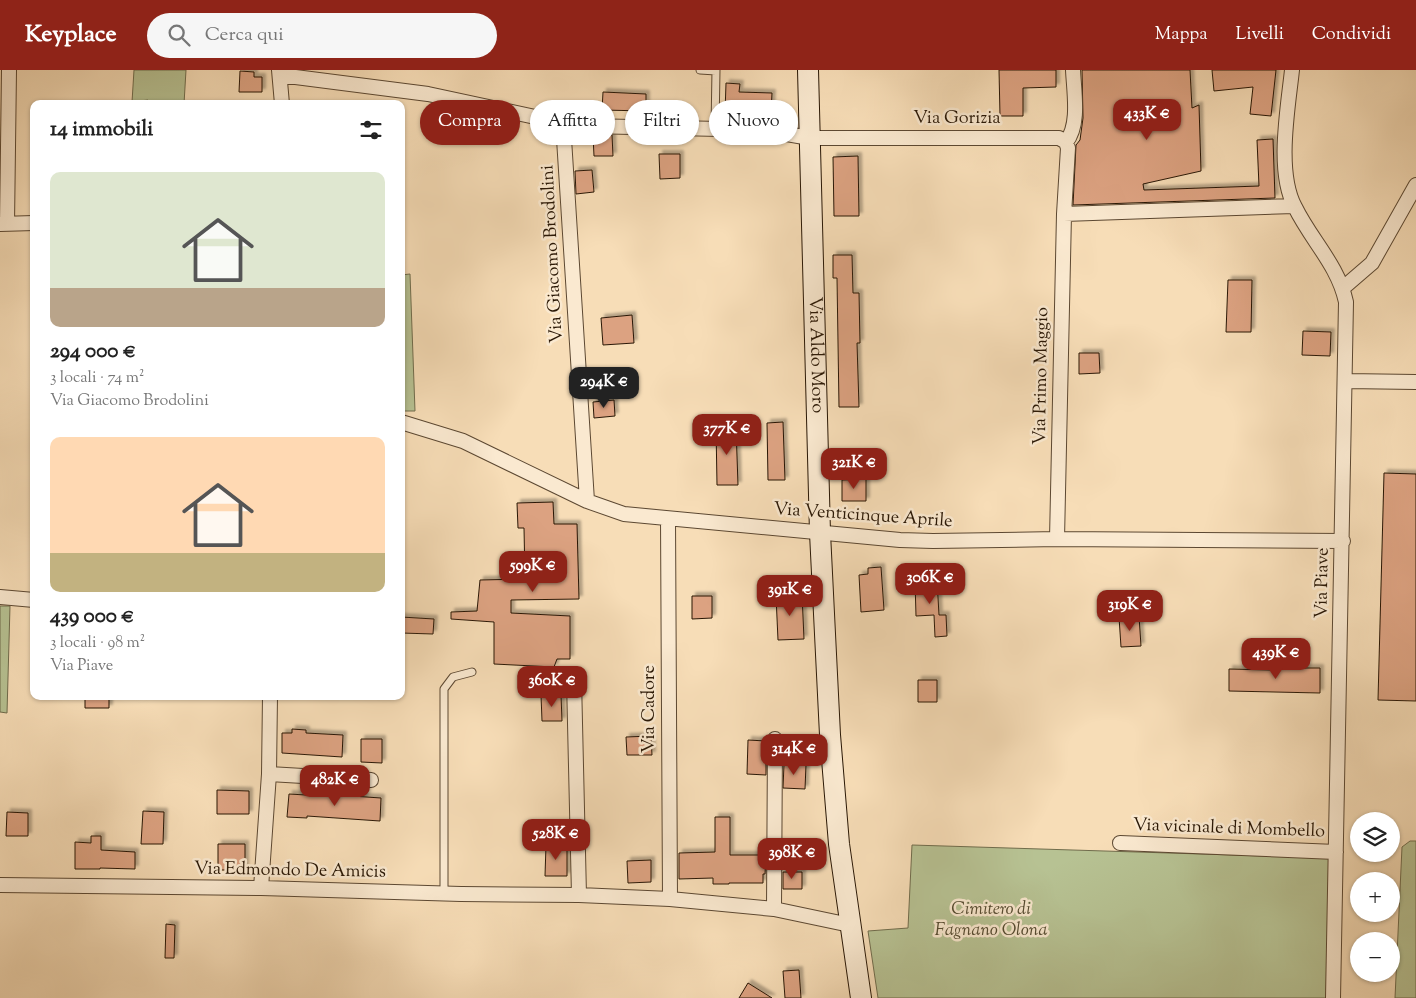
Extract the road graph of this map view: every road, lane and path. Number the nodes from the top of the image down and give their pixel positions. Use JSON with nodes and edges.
{"nodes":[{"id":1,"x":9,"y":70,"type":"edge"},
{"id":2,"x":700,"y":70,"type":"edge"},
{"id":3,"x":716,"y":70,"type":"edge"},
{"id":4,"x":808,"y":70,"type":"edge"},
{"id":5,"x":1074,"y":70,"type":"edge"},
{"id":6,"x":1292,"y":70,"type":"edge"},
{"id":7,"x":280,"y":72,"type":"edge"},
{"id":8,"x":282,"y":100,"type":"edge"},
{"id":9,"x":715,"y":100,"type":"edge"},
{"id":10,"x":530,"y":116,"type":"edge"},
{"id":11,"x":615,"y":126,"type":"edge"},
{"id":12,"x":709,"y":129,"type":"edge"},
{"id":13,"x":798,"y":136,"type":"edge"},
{"id":14,"x":810,"y":138,"type":"junction"},
{"id":15,"x":1066,"y":142,"type":"junction"},
{"id":16,"x":565,"y":145,"type":"edge"},
{"id":17,"x":1416,"y":185,"type":"edge"},
{"id":18,"x":1294,"y":206,"type":"junction"},
{"id":19,"x":1064,"y":214,"type":"junction"},
{"id":20,"x":30,"y":223,"type":"edge"},
{"id":21,"x":3,"y":224,"type":"edge"},
{"id":22,"x":1343,"y":288,"type":"junction"},
{"id":23,"x":1346,"y":381,"type":"junction"},
{"id":24,"x":1416,"y":382,"type":"edge"},
{"id":25,"x":405,"y":423,"type":"edge"},
{"id":26,"x":586,"y":502,"type":"junction"},
{"id":27,"x":668,"y":519,"type":"junction"},
{"id":28,"x":820,"y":533,"type":"junction"},
{"id":29,"x":1057,"y":539,"type":"junction"},
{"id":30,"x":1343,"y":541,"type":"junction"},
{"id":31,"x":0,"y":597,"type":"edge"},
{"id":32,"x":30,"y":600,"type":"edge"},
{"id":33,"x":472,"y":672,"type":"dead end"},
{"id":34,"x":574,"y":680,"type":"dead end"},
{"id":35,"x":270,"y":700,"type":"edge"},
{"id":36,"x":775,"y":739,"type":"dead end"},
{"id":37,"x":269,"y":774,"type":"junction"},
{"id":38,"x":370,"y":780,"type":"dead end"},
{"id":39,"x":1120,"y":843,"type":"dead end"},
{"id":40,"x":1336,"y":852,"type":"junction"},
{"id":41,"x":0,"y":885,"type":"edge"},
{"id":42,"x":261,"y":888,"type":"junction"},
{"id":43,"x":444,"y":893,"type":"junction"},
{"id":44,"x":579,"y":895,"type":"junction"},
{"id":45,"x":670,"y":899,"type":"junction"},
{"id":46,"x":774,"y":909,"type":"junction"},
{"id":47,"x":850,"y":925,"type":"junction"},
{"id":48,"x":861,"y":998,"type":"edge"},
{"id":49,"x":1333,"y":998,"type":"edge"}],
"edges":[{"from":1,"to":21,"type":"street"},
{"from":2,"to":3,"type":"lane"},
{"from":3,"to":9,"type":"lane"},
{"from":4,"to":14,"type":"main road","name":"Via Aldo Moro"},
{"from":5,"to":15,"type":"street"},
{"from":6,"to":18,"type":"street","name":"Via Piave"},
{"from":7,"to":8,"type":"street"},
{"from":7,"to":10,"type":"street","name":"Via Gorizia"},
{"from":11,"to":12,"type":"street","name":"Via Gorizia"},
{"from":13,"to":14,"type":"street","name":"Via Gorizia"},
{"from":14,"to":15,"type":"street","name":"Via Gorizia"},
{"from":14,"to":28,"type":"main road","name":"Via Aldo Moro"},
{"from":15,"to":19,"type":"street"},
{"from":16,"to":26,"type":"street","name":"Via Giacomo Brodolini"},
{"from":17,"to":22,"type":"street"},
{"from":18,"to":19,"type":"street"},
{"from":18,"to":22,"type":"street","name":"Via Piave"},
{"from":19,"to":29,"type":"street","name":"Via Primo Maggio"},
{"from":20,"to":21,"type":"street"},
{"from":22,"to":23,"type":"street","name":"Via Piave"},
{"from":23,"to":24,"type":"street"},
{"from":23,"to":30,"type":"street","name":"Via Piave"},
{"from":25,"to":26,"type":"street","name":"Via Venticinque Aprile"},
{"from":26,"to":27,"type":"street","name":"Via Venticinque Aprile"},
{"from":27,"to":28,"type":"street","name":"Via Venticinque Aprile"},
{"from":27,"to":45,"type":"street","name":"Via Cadore"},
{"from":28,"to":29,"type":"street","name":"Via Venticinque Aprile"},
{"from":28,"to":47,"type":"main road","name":"Via Aldo Moro"},
{"from":29,"to":30,"type":"street","name":"Via Venticinque Aprile"},
{"from":30,"to":40,"type":"street","name":"Via Piave"},
{"from":31,"to":32,"type":"street"},
{"from":33,"to":43,"type":"lane"},
{"from":34,"to":44,"type":"street"},
{"from":35,"to":37,"type":"street"},
{"from":36,"to":46,"type":"street"},
{"from":37,"to":38,"type":"street"},
{"from":37,"to":42,"type":"street"},
{"from":39,"to":40,"type":"street","name":"Via vicinale di Mombello"},
{"from":40,"to":49,"type":"street","name":"Via Piave"},
{"from":41,"to":42,"type":"street","name":"Via Edmondo De Amicis"},
{"from":42,"to":43,"type":"street","name":"Via Edmondo De Amicis"},
{"from":43,"to":44,"type":"street","name":"Via Edmondo De Amicis"},
{"from":44,"to":45,"type":"street","name":"Via Edmondo De Amicis"},
{"from":45,"to":46,"type":"street","name":"Via Edmondo De Amicis"},
{"from":46,"to":47,"type":"street","name":"Via Edmondo De Amicis"},
{"from":47,"to":48,"type":"main road","name":"Via Aldo Moro"}]}
